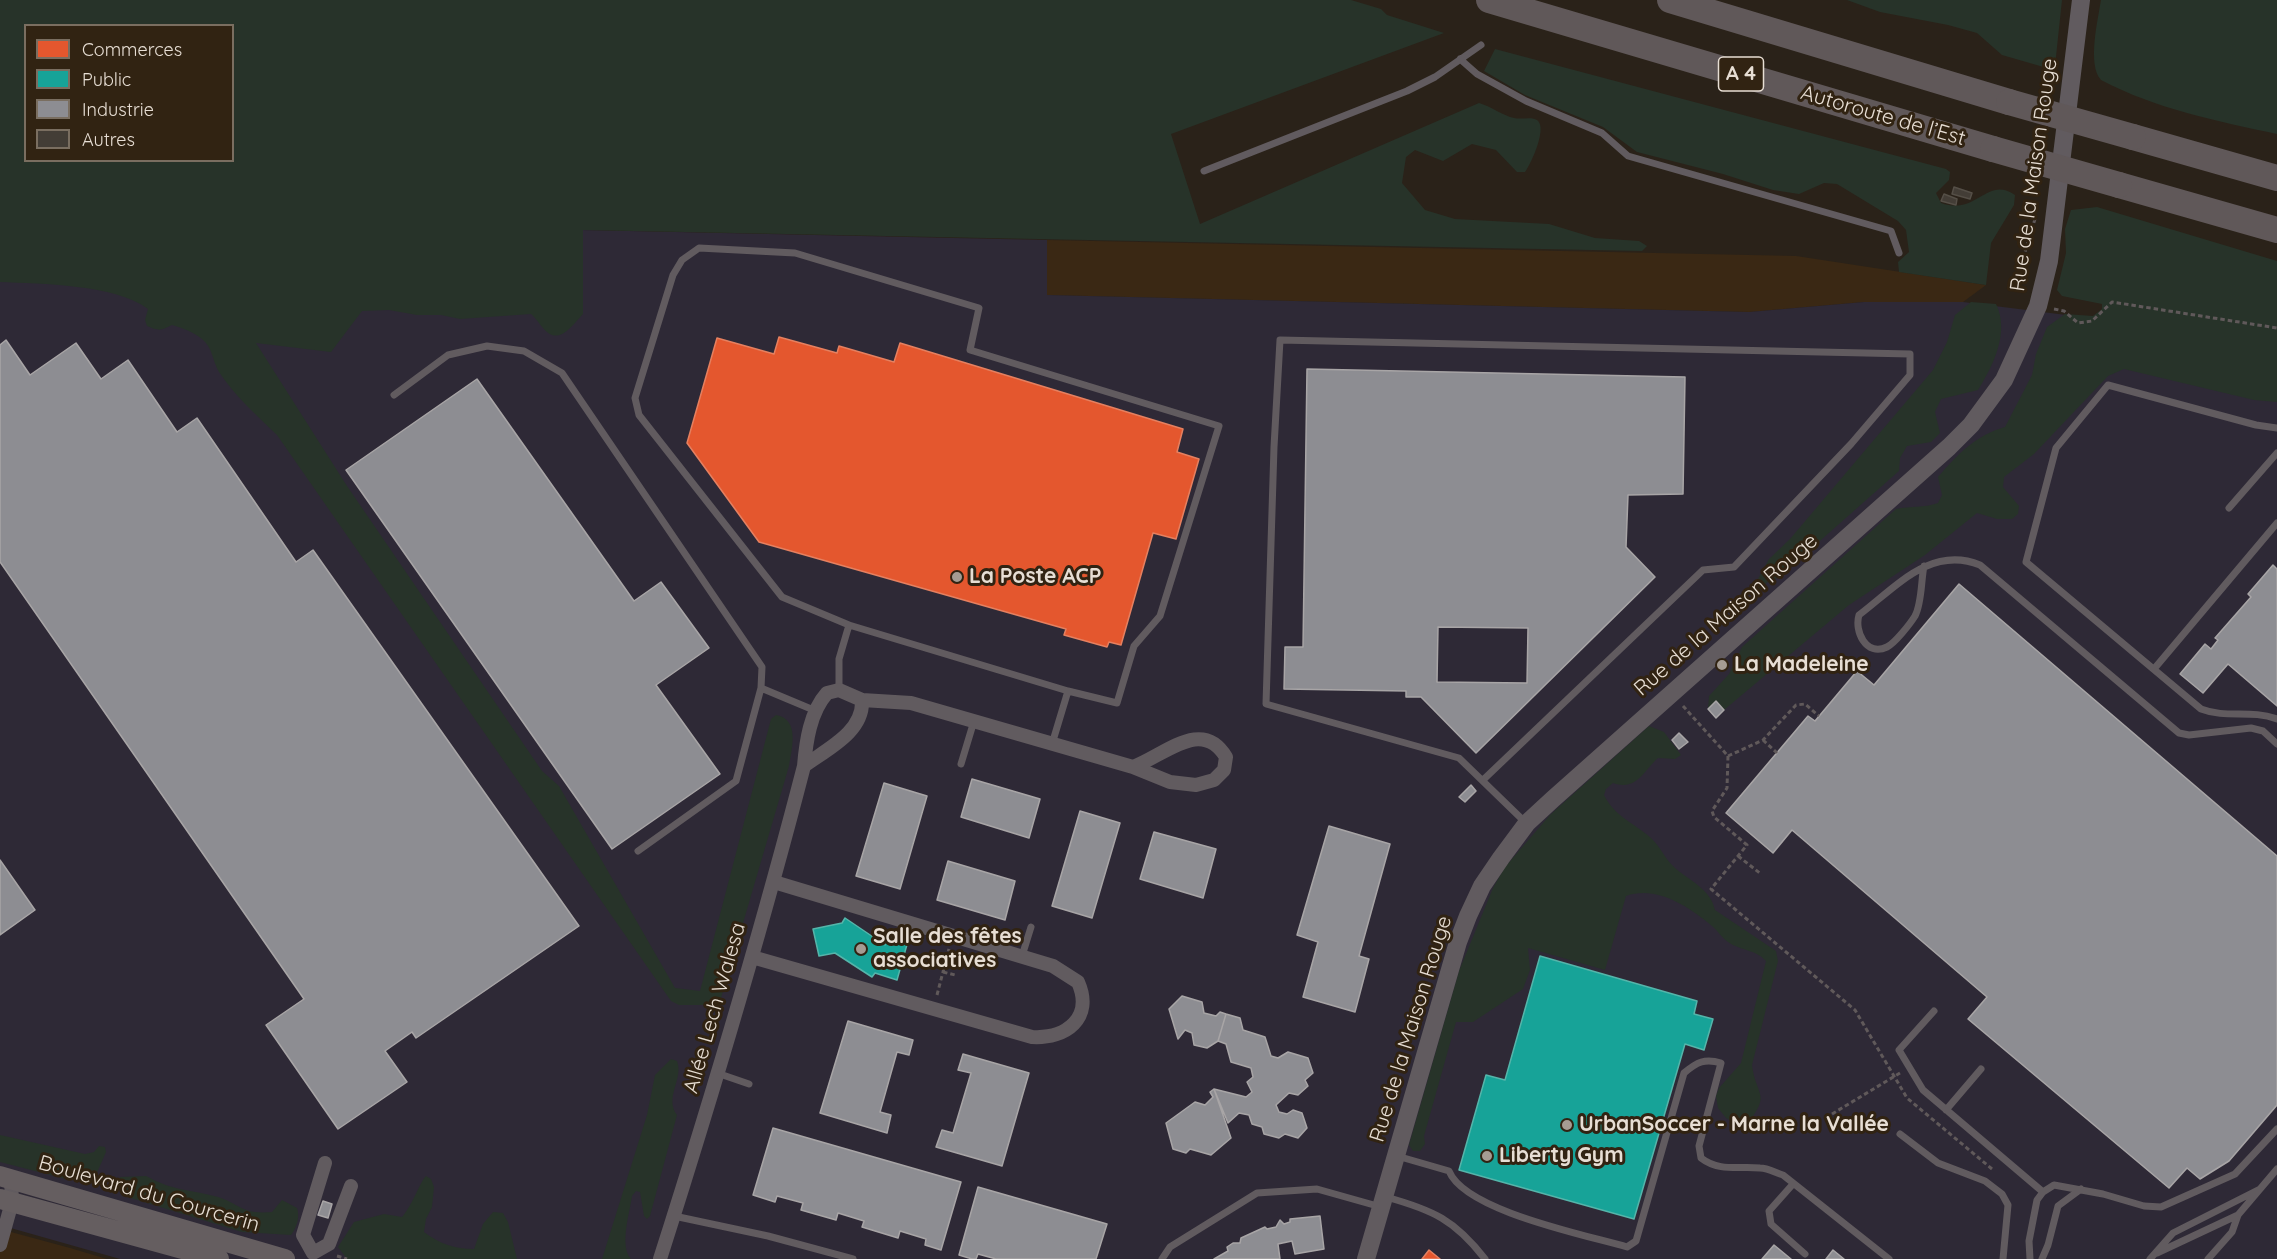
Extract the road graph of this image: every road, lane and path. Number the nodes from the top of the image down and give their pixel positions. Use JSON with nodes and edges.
{"nodes":[{"id":1,"x":1489,"y":0,"type":"edge"},
{"id":2,"x":1670,"y":0,"type":"edge"},
{"id":3,"x":2081,"y":0,"type":"edge"},
{"id":4,"x":1481,"y":45,"type":"dead end"},
{"id":5,"x":1460,"y":59,"type":"junction"},
{"id":6,"x":1204,"y":171,"type":"dead end"},
{"id":7,"x":2277,"y":178,"type":"edge"},
{"id":8,"x":2038,"y":214,"type":"dead end"},
{"id":9,"x":2277,"y":230,"type":"edge"},
{"id":10,"x":1899,"y":253,"type":"dead end"},
{"id":11,"x":2028,"y":284,"type":"dead end"},
{"id":12,"x":2064,"y":311,"type":"dead end"},
{"id":13,"x":2277,"y":328,"type":"edge"},
{"id":14,"x":394,"y":395,"type":"dead end"},
{"id":15,"x":2277,"y":428,"type":"edge"},
{"id":16,"x":2277,"y":453,"type":"edge"},
{"id":17,"x":2229,"y":508,"type":"dead end"},
{"id":18,"x":2277,"y":523,"type":"edge"},
{"id":19,"x":1923,"y":566,"type":"junction"},
{"id":20,"x":849,"y":626,"type":"junction"},
{"id":21,"x":2154,"y":669,"type":"junction"},
{"id":22,"x":760,"y":688,"type":"junction"},
{"id":23,"x":839,"y":690,"type":"junction"},
{"id":24,"x":1068,"y":691,"type":"junction"},
{"id":25,"x":862,"y":700,"type":"junction"},
{"id":26,"x":1683,"y":707,"type":"dead end"},
{"id":27,"x":816,"y":711,"type":"junction"},
{"id":28,"x":1819,"y":716,"type":"dead end"},
{"id":29,"x":2277,"y":719,"type":"edge"},
{"id":30,"x":974,"y":721,"type":"junction"},
{"id":31,"x":1763,"y":740,"type":"junction"},
{"id":32,"x":1052,"y":744,"type":"junction"},
{"id":33,"x":2277,"y":744,"type":"edge"},
{"id":34,"x":1777,"y":753,"type":"dead end"},
{"id":35,"x":1728,"y":756,"type":"junction"},
{"id":36,"x":961,"y":764,"type":"dead end"},
{"id":37,"x":804,"y":766,"type":"junction"},
{"id":38,"x":1133,"y":767,"type":"junction"},
{"id":39,"x":1483,"y":780,"type":"junction"},
{"id":40,"x":1527,"y":823,"type":"junction"},
{"id":41,"x":638,"y":851,"type":"dead end"},
{"id":42,"x":1738,"y":856,"type":"junction"},
{"id":43,"x":1761,"y":874,"type":"dead end"},
{"id":44,"x":774,"y":882,"type":"junction"},
{"id":45,"x":1031,"y":927,"type":"dead end"},
{"id":46,"x":953,"y":936,"type":"junction"},
{"id":47,"x":1022,"y":956,"type":"junction"},
{"id":48,"x":752,"y":957,"type":"junction"},
{"id":49,"x":943,"y":972,"type":"junction"},
{"id":50,"x":955,"y":975,"type":"dead end"},
{"id":51,"x":933,"y":1009,"type":"junction"},
{"id":52,"x":1934,"y":1011,"type":"dead end"},
{"id":53,"x":1981,"y":1069,"type":"dead end"},
{"id":54,"x":717,"y":1073,"type":"junction"},
{"id":55,"x":1896,"y":1075,"type":"junction"},
{"id":56,"x":749,"y":1084,"type":"dead end"},
{"id":57,"x":1947,"y":1110,"type":"junction"},
{"id":58,"x":1832,"y":1114,"type":"dead end"},
{"id":59,"x":2277,"y":1129,"type":"edge"},
{"id":60,"x":1900,"y":1134,"type":"dead end"},
{"id":61,"x":1396,"y":1155,"type":"junction"},
{"id":62,"x":325,"y":1163,"type":"dead end"},
{"id":63,"x":2277,"y":1169,"type":"edge"},
{"id":64,"x":1996,"y":1173,"type":"dead end"},
{"id":65,"x":6,"y":1178,"type":"edge"},
{"id":66,"x":1793,"y":1184,"type":"junction"},
{"id":67,"x":351,"y":1186,"type":"dead end"},
{"id":68,"x":2081,"y":1189,"type":"junction"},
{"id":69,"x":2260,"y":1190,"type":"junction"},
{"id":70,"x":2043,"y":1192,"type":"junction"},
{"id":71,"x":6,"y":1201,"type":"edge"},
{"id":72,"x":1383,"y":1202,"type":"junction"},
{"id":73,"x":100,"y":1205,"type":"junction"},
{"id":74,"x":54,"y":1215,"type":"junction"},
{"id":75,"x":2238,"y":1215,"type":"junction"},
{"id":76,"x":674,"y":1216,"type":"junction"},
{"id":77,"x":0,"y":1245,"type":"edge"},
{"id":78,"x":1805,"y":1254,"type":"dead end"},
{"id":79,"x":313,"y":1256,"type":"edge"},
{"id":80,"x":2152,"y":1256,"type":"edge"},
{"id":81,"x":219,"y":1259,"type":"edge"},
{"id":82,"x":285,"y":1259,"type":"edge"},
{"id":83,"x":660,"y":1259,"type":"edge"},
{"id":84,"x":853,"y":1259,"type":"edge"},
{"id":85,"x":1162,"y":1259,"type":"edge"},
{"id":86,"x":1366,"y":1259,"type":"edge"},
{"id":87,"x":1485,"y":1259,"type":"edge"},
{"id":88,"x":1889,"y":1259,"type":"edge"},
{"id":89,"x":2003,"y":1259,"type":"edge"},
{"id":90,"x":2030,"y":1259,"type":"edge"},
{"id":91,"x":2042,"y":1259,"type":"edge"},
{"id":92,"x":2161,"y":1259,"type":"edge"},
{"id":93,"x":2208,"y":1259,"type":"edge"}],
"edges":[{"from":1,"to":9,"type":"highway","name":"Autoroute de l’Est","number":"A 4","bridge":true},
{"from":2,"to":7,"type":"highway","number":"A 4","bridge":true},
{"from":3,"to":40,"type":"street","name":"Rue de la Maison Rouge"},
{"from":4,"to":5,"type":"lane"},
{"from":5,"to":6,"type":"lane"},
{"from":5,"to":10,"type":"lane"},
{"from":8,"to":11,"type":"path"},
{"from":12,"to":13,"type":"path"},
{"from":14,"to":22,"type":"lane"},
{"from":15,"to":21,"type":"lane"},
{"from":16,"to":17,"type":"lane"},
{"from":18,"to":21,"type":"lane"},
{"from":19,"to":19,"type":"lane"},
{"from":19,"to":33,"type":"lane"},
{"from":20,"to":23,"type":"lane"},
{"from":20,"to":24,"type":"lane"},
{"from":20,"to":24,"type":"lane"},
{"from":21,"to":29,"type":"lane"},
{"from":22,"to":27,"type":"lane"},
{"from":22,"to":41,"type":"lane"},
{"from":23,"to":25,"type":"street"},
{"from":23,"to":27,"type":"street","name":"Allée Lech Walesa"},
{"from":24,"to":32,"type":"lane"},
{"from":25,"to":30,"type":"street"},
{"from":25,"to":37,"type":"street"},
{"from":26,"to":35,"type":"path"},
{"from":27,"to":37,"type":"street","name":"Allée Lech Walesa"},
{"from":28,"to":31,"type":"path"},
{"from":30,"to":32,"type":"street"},
{"from":30,"to":36,"type":"lane"},
{"from":31,"to":34,"type":"path"},
{"from":31,"to":35,"type":"path"},
{"from":32,"to":38,"type":"street"},
{"from":35,"to":42,"type":"path"},
{"from":37,"to":44,"type":"street","name":"Allée Lech Walesa"},
{"from":38,"to":38,"type":"street"},
{"from":39,"to":39,"type":"lane"},
{"from":39,"to":40,"type":"lane"},
{"from":40,"to":61,"type":"street","name":"Rue de la Maison Rouge"},
{"from":42,"to":43,"type":"path"},
{"from":42,"to":55,"type":"path"},
{"from":44,"to":46,"type":"street"},
{"from":44,"to":48,"type":"street","name":"Allée Lech Walesa"},
{"from":45,"to":47,"type":"lane"},
{"from":46,"to":47,"type":"street"},
{"from":46,"to":49,"type":"path"},
{"from":47,"to":51,"type":"street"},
{"from":48,"to":51,"type":"street"},
{"from":48,"to":54,"type":"street","name":"Allée Lech Walesa"},
{"from":49,"to":50,"type":"path"},
{"from":49,"to":51,"type":"path"},
{"from":52,"to":57,"type":"lane"},
{"from":53,"to":57,"type":"lane"},
{"from":54,"to":56,"type":"lane"},
{"from":54,"to":76,"type":"street","name":"Allée Lech Walesa"},
{"from":55,"to":58,"type":"path"},
{"from":55,"to":64,"type":"path"},
{"from":57,"to":70,"type":"lane"},
{"from":59,"to":68,"type":"lane"},
{"from":60,"to":89,"type":"lane"},
{"from":61,"to":66,"type":"lane"},
{"from":61,"to":72,"type":"street","name":"Rue de la Maison Rouge"},
{"from":62,"to":79,"type":"street"},
{"from":63,"to":69,"type":"lane"},
{"from":65,"to":71,"type":"street"},
{"from":65,"to":73,"type":"main road","name":"Boulevard du Courcerin"},
{"from":66,"to":78,"type":"lane"},
{"from":66,"to":88,"type":"lane"},
{"from":67,"to":79,"type":"street"},
{"from":68,"to":70,"type":"lane"},
{"from":68,"to":91,"type":"lane"},
{"from":69,"to":75,"type":"lane"},
{"from":69,"to":80,"type":"lane"},
{"from":70,"to":90,"type":"lane"},
{"from":71,"to":74,"type":"main road","name":"Boulevard du Courcerin"},
{"from":71,"to":77,"type":"street"},
{"from":72,"to":85,"type":"lane"},
{"from":72,"to":86,"type":"street","name":"Rue de la Maison Rouge"},
{"from":72,"to":87,"type":"lane"},
{"from":73,"to":74,"type":"street"},
{"from":73,"to":82,"type":"main road","name":"Boulevard du Courcerin"},
{"from":74,"to":81,"type":"main road","name":"Boulevard du Courcerin"},
{"from":75,"to":80,"type":"lane"},
{"from":75,"to":93,"type":"lane"},
{"from":76,"to":83,"type":"street","name":"Allée Lech Walesa"},
{"from":76,"to":84,"type":"lane"},
{"from":80,"to":92,"type":"lane"}]}
